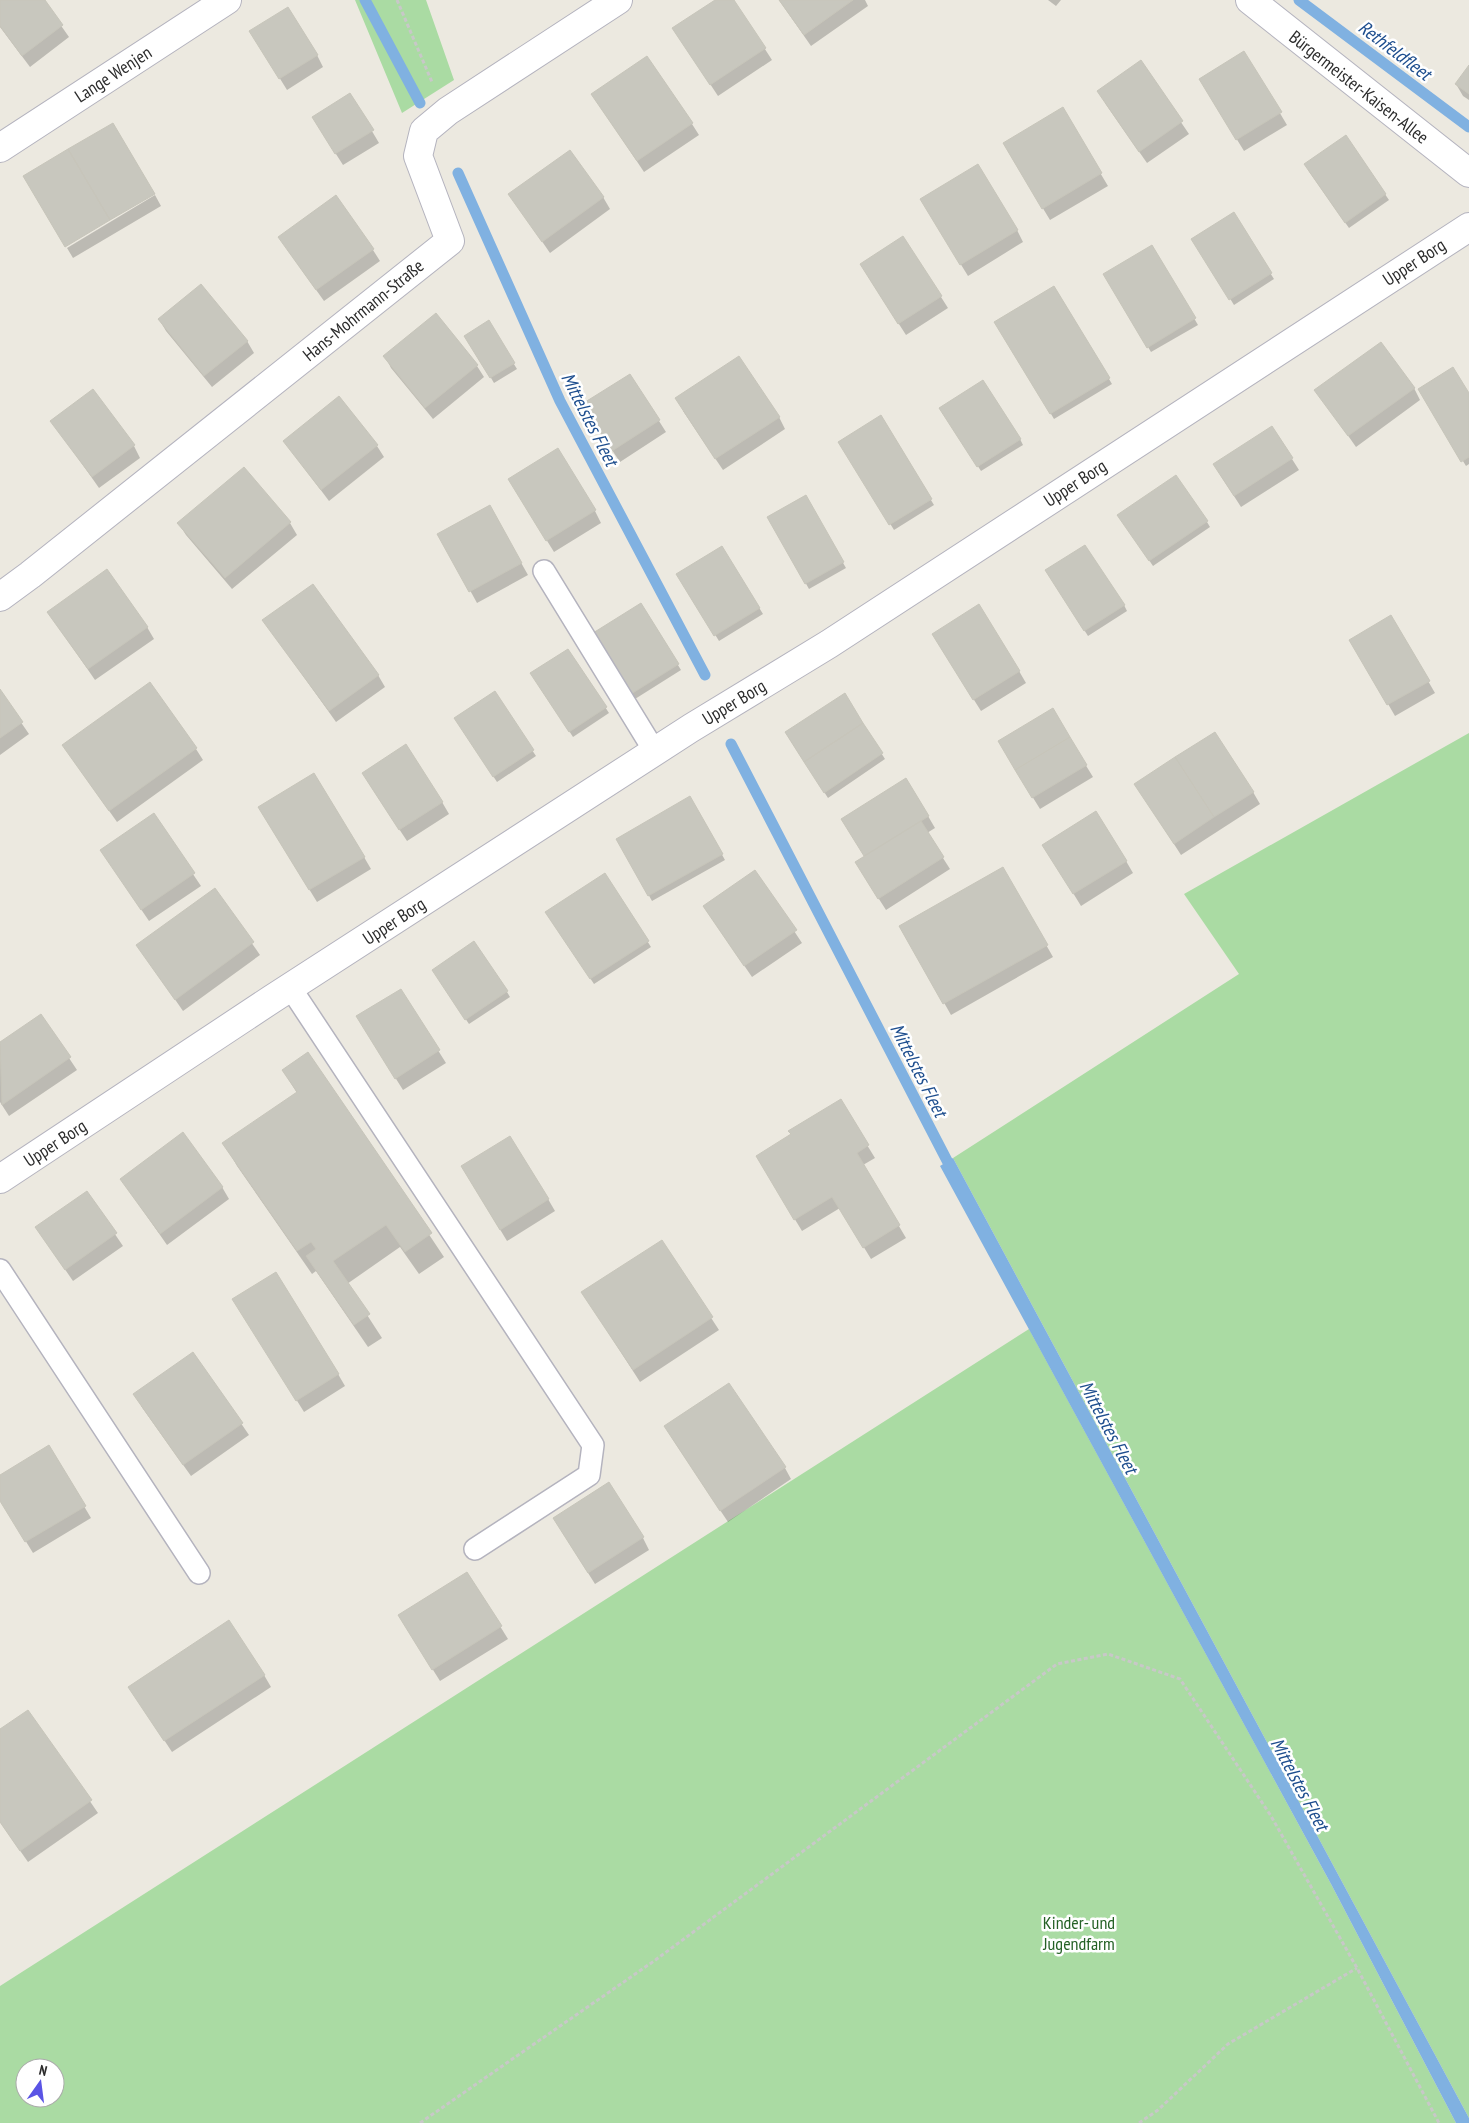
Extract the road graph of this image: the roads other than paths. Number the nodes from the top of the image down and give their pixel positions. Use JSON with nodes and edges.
{"nodes":[{"id":1,"x":226,"y":0,"type":"edge"},
{"id":2,"x":618,"y":0,"type":"edge"},
{"id":3,"x":1250,"y":0,"type":"edge"},
{"id":4,"x":0,"y":148,"type":"edge"},
{"id":5,"x":1469,"y":173,"type":"edge"},
{"id":6,"x":1469,"y":227,"type":"edge"},
{"id":7,"x":544,"y":571,"type":"dead end"},
{"id":8,"x":0,"y":597,"type":"edge"},
{"id":9,"x":655,"y":752,"type":"junction"},
{"id":10,"x":290,"y":988,"type":"junction"},
{"id":11,"x":0,"y":1178,"type":"edge"},
{"id":12,"x":0,"y":1270,"type":"edge"},
{"id":13,"x":475,"y":1549,"type":"dead end"},
{"id":14,"x":199,"y":1573,"type":"dead end"}],
"edges":[{"from":1,"to":4,"type":"street","name":"Lange Wenjen"},
{"from":2,"to":8,"type":"street","name":"Hans-Mohrmann-Straße"},
{"from":3,"to":5,"type":"street","name":"Bürgermeister-Kaisen-Allee"},
{"from":6,"to":9,"type":"street","name":"Upper Borg"},
{"from":7,"to":9,"type":"lane"},
{"from":9,"to":10,"type":"street","name":"Upper Borg"},
{"from":10,"to":11,"type":"street","name":"Upper Borg"},
{"from":10,"to":13,"type":"lane"},
{"from":12,"to":14,"type":"lane"}]}
